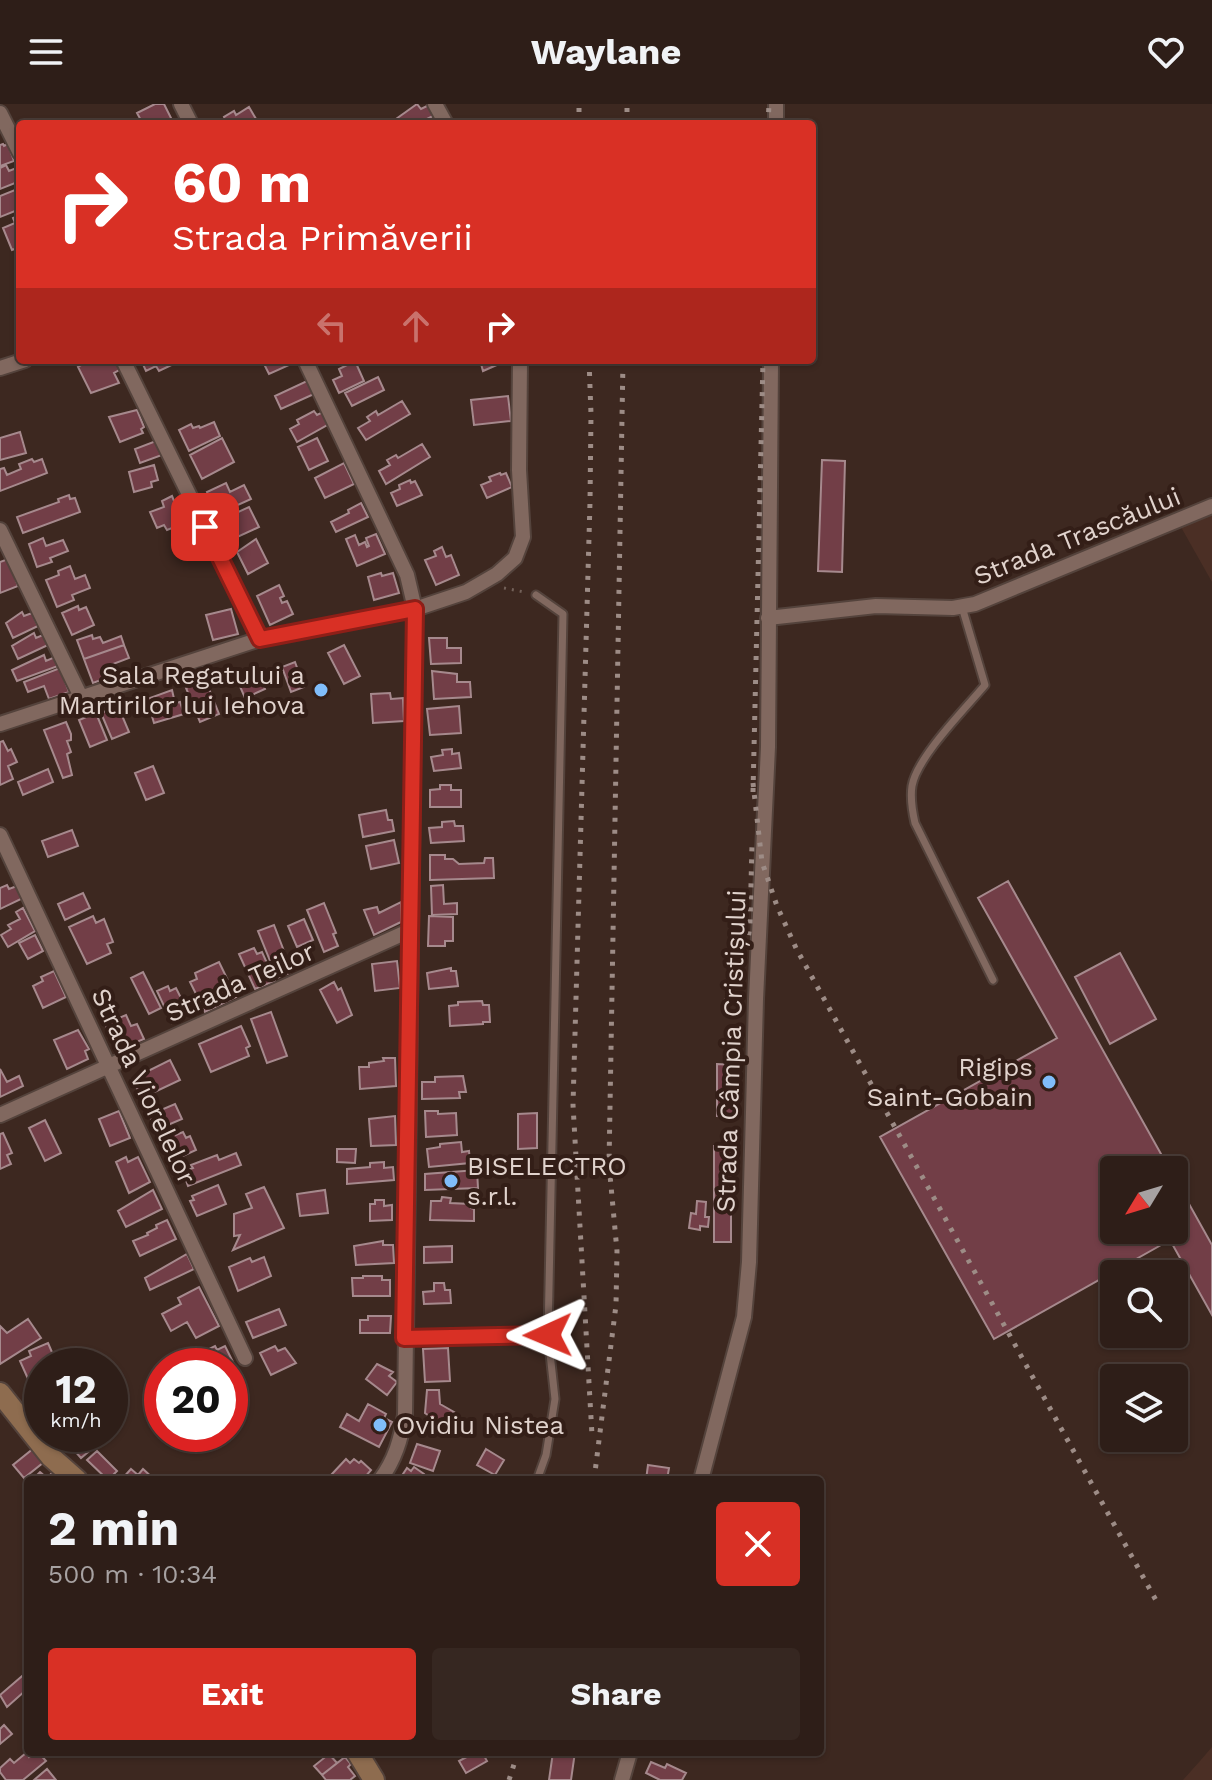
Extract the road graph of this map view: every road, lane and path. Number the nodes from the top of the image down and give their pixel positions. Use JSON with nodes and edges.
{"nodes":[{"id":1,"x":0,"y":113,"type":"edge"},
{"id":2,"x":16,"y":145,"type":"edge"},
{"id":3,"x":125,"y":364,"type":"edge"},
{"id":4,"x":307,"y":364,"type":"edge"},
{"id":5,"x":520,"y":364,"type":"edge"},
{"id":6,"x":771,"y":364,"type":"edge"},
{"id":7,"x":1210,"y":511,"type":"edge"},
{"id":8,"x":0,"y":530,"type":"edge"},
{"id":9,"x":481,"y":584,"type":"junction"},
{"id":10,"x":536,"y":595,"type":"joint"},
{"id":11,"x":962,"y":607,"type":"junction"},
{"id":12,"x":415,"y":609,"type":"junction"},
{"id":13,"x":768,"y":618,"type":"junction"},
{"id":14,"x":260,"y":639,"type":"junction"},
{"id":15,"x":81,"y":697,"type":"junction"},
{"id":16,"x":0,"y":724,"type":"edge"},
{"id":17,"x":0,"y":835,"type":"edge"},
{"id":18,"x":411,"y":930,"type":"junction"},
{"id":19,"x":993,"y":980,"type":"dead end"},
{"id":20,"x":109,"y":1067,"type":"junction"},
{"id":21,"x":0,"y":1115,"type":"edge"},
{"id":22,"x":548,"y":1335,"type":"junction"},
{"id":23,"x":404,"y":1338,"type":"junction"},
{"id":24,"x":240,"y":1348,"type":"edge"},
{"id":25,"x":0,"y":1393,"type":"edge"},
{"id":26,"x":72,"y":1476,"type":"edge"},
{"id":27,"x":383,"y":1476,"type":"edge"},
{"id":28,"x":538,"y":1476,"type":"edge"},
{"id":29,"x":702,"y":1476,"type":"edge"},
{"id":30,"x":359,"y":1756,"type":"edge"},
{"id":31,"x":629,"y":1756,"type":"edge"},
{"id":32,"x":374,"y":1780,"type":"edge"},
{"id":33,"x":622,"y":1780,"type":"edge"}],
"edges":[{"from":1,"to":2,"type":"street"},
{"from":3,"to":14,"type":"street"},
{"from":4,"to":12,"type":"street"},
{"from":5,"to":9,"type":"street"},
{"from":6,"to":13,"type":"street","name":"Strada Câmpia Cristișului"},
{"from":7,"to":11,"type":"street","name":"Strada Trascăului"},
{"from":8,"to":15,"type":"street"},
{"from":9,"to":10,"type":"path"},
{"from":9,"to":12,"type":"street"},
{"from":10,"to":22,"type":"lane"},
{"from":11,"to":13,"type":"street","name":"Strada Trascăului"},
{"from":11,"to":19,"type":"lane"},
{"from":12,"to":14,"type":"street"},
{"from":12,"to":18,"type":"street"},
{"from":13,"to":29,"type":"street","name":"Strada Câmpia Cristișului"},
{"from":14,"to":15,"type":"street"},
{"from":15,"to":16,"type":"street"},
{"from":17,"to":20,"type":"street","name":"Strada Viorelelor"},
{"from":18,"to":20,"type":"street","name":"Strada Teilor"},
{"from":18,"to":23,"type":"street"},
{"from":20,"to":21,"type":"street","name":"Strada Teilor"},
{"from":20,"to":24,"type":"street","name":"Strada Viorelelor"},
{"from":22,"to":23,"type":"lane"},
{"from":22,"to":28,"type":"lane"},
{"from":23,"to":27,"type":"street"},
{"from":25,"to":26,"type":"street"},
{"from":30,"to":32,"type":"street"},
{"from":31,"to":33,"type":"street"}]}
